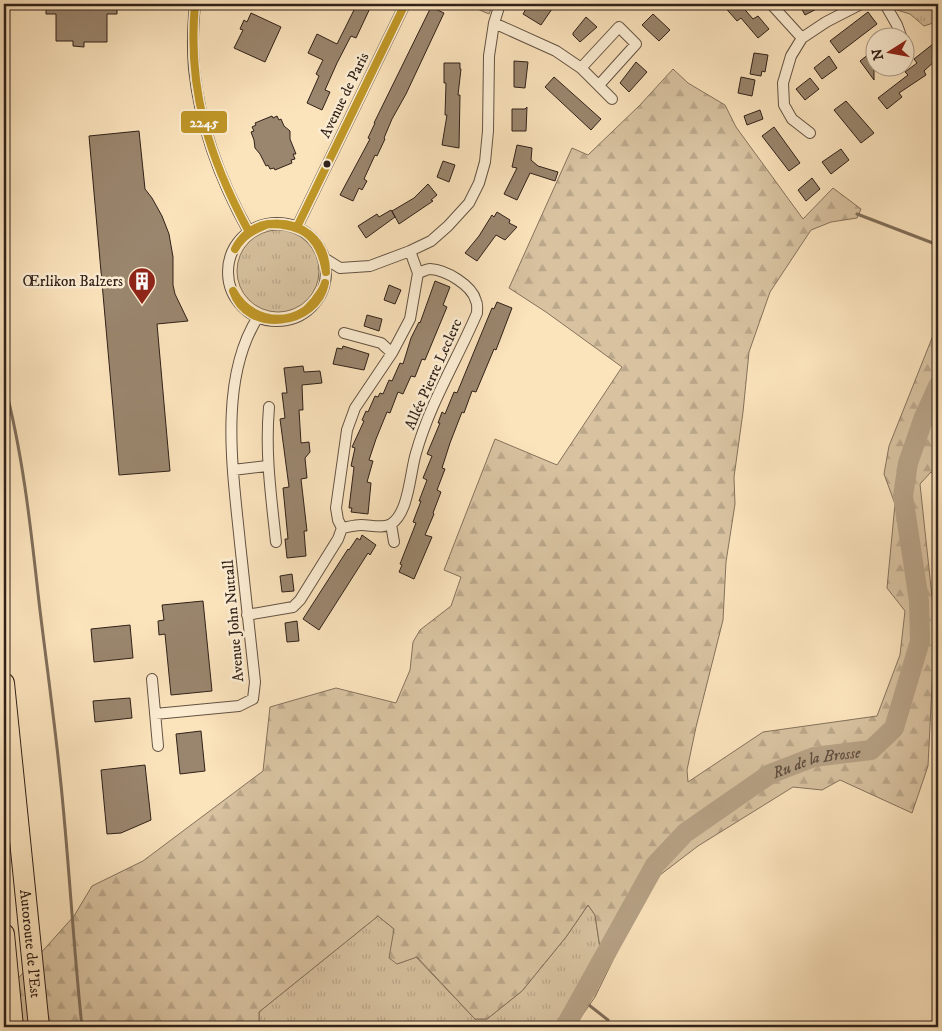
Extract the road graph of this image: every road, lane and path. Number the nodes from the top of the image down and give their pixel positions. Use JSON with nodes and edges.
{"nodes":[{"id":1,"x":195,"y":4,"type":"edge"},
{"id":2,"x":405,"y":4,"type":"edge"},
{"id":3,"x":500,"y":4,"type":"edge"},
{"id":4,"x":772,"y":4,"type":"edge"},
{"id":5,"x":861,"y":4,"type":"edge"},
{"id":6,"x":885,"y":4,"type":"edge"},
{"id":7,"x":494,"y":23,"type":"junction"},
{"id":8,"x":898,"y":28,"type":"edge"},
{"id":9,"x":802,"y":38,"type":"junction"},
{"id":10,"x":581,"y":68,"type":"junction"},
{"id":11,"x":599,"y":86,"type":"junction"},
{"id":12,"x":612,"y":99,"type":"dead end"},
{"id":13,"x":810,"y":133,"type":"dead end"},
{"id":14,"x":297,"y":227,"type":"junction"},
{"id":15,"x":249,"y":232,"type":"junction"},
{"id":16,"x":410,"y":251,"type":"junction"},
{"id":17,"x":324,"y":258,"type":"junction"},
{"id":18,"x":418,"y":273,"type":"junction"},
{"id":19,"x":258,"y":317,"type":"junction"},
{"id":20,"x":344,"y":333,"type":"dead end"},
{"id":21,"x":392,"y":353,"type":"junction"},
{"id":22,"x":269,"y":407,"type":"dead end"},
{"id":23,"x":267,"y":466,"type":"junction"},
{"id":24,"x":233,"y":470,"type":"junction"},
{"id":25,"x":391,"y":524,"type":"junction"},
{"id":26,"x":342,"y":528,"type":"junction"},
{"id":27,"x":276,"y":542,"type":"dead end"},
{"id":28,"x":394,"y":542,"type":"dead end"},
{"id":29,"x":248,"y":614,"type":"junction"},
{"id":30,"x":152,"y":679,"type":"dead end"},
{"id":31,"x":4,"y":683,"type":"edge"},
{"id":32,"x":155,"y":714,"type":"junction"},
{"id":33,"x":158,"y":746,"type":"dead end"},
{"id":34,"x":4,"y":934,"type":"edge"},
{"id":35,"x":13,"y":1027,"type":"edge"},
{"id":36,"x":39,"y":1027,"type":"edge"}],
"edges":[{"from":1,"to":15,"type":"street"},
{"from":2,"to":14,"type":"street","name":"Avenue de Paris"},
{"from":3,"to":7,"type":"street"},
{"from":4,"to":9,"type":"street"},
{"from":5,"to":9,"type":"street"},
{"from":6,"to":8,"type":"street"},
{"from":7,"to":10,"type":"street"},
{"from":7,"to":16,"type":"street"},
{"from":9,"to":13,"type":"street"},
{"from":10,"to":11,"type":"street"},
{"from":10,"to":11,"type":"street"},
{"from":11,"to":12,"type":"street"},
{"from":14,"to":15,"type":"street"},
{"from":14,"to":17,"type":"street"},
{"from":15,"to":19,"type":"street"},
{"from":16,"to":17,"type":"street"},
{"from":16,"to":18,"type":"street"},
{"from":17,"to":19,"type":"street"},
{"from":18,"to":21,"type":"street"},
{"from":18,"to":25,"type":"street","name":"Allée Pierre Leclerc"},
{"from":19,"to":24,"type":"street","name":"Avenue John Nuttall"},
{"from":20,"to":21,"type":"street"},
{"from":21,"to":26,"type":"street"},
{"from":22,"to":23,"type":"street"},
{"from":23,"to":24,"type":"street"},
{"from":23,"to":27,"type":"street"},
{"from":24,"to":29,"type":"street","name":"Avenue John Nuttall"},
{"from":25,"to":26,"type":"street"},
{"from":25,"to":28,"type":"street"},
{"from":26,"to":29,"type":"street"},
{"from":29,"to":32,"type":"street","name":"Avenue John Nuttall"},
{"from":30,"to":32,"type":"street"},
{"from":31,"to":36,"type":"highway","name":"Autoroute de l’Est"},
{"from":32,"to":33,"type":"street"},
{"from":34,"to":35,"type":"highway","name":"Autoroute de l’Est"}]}
